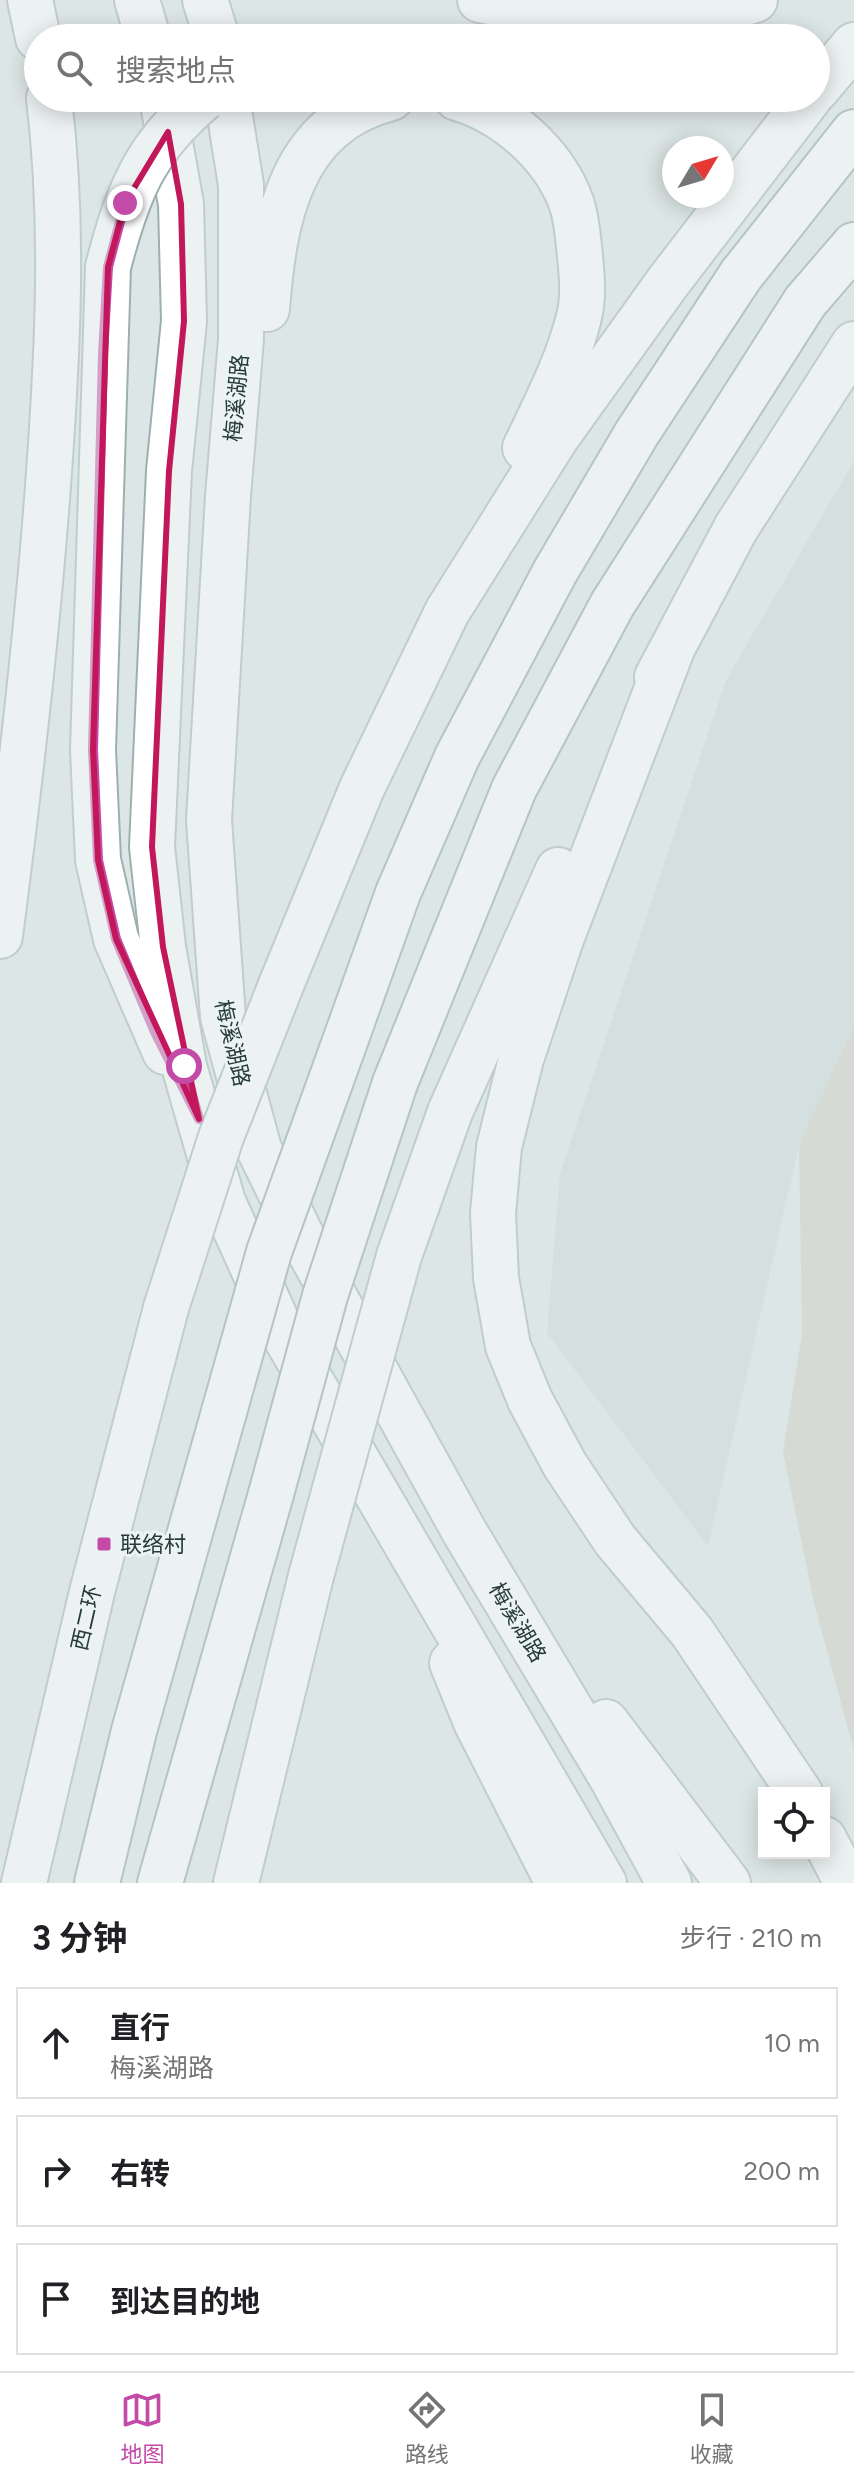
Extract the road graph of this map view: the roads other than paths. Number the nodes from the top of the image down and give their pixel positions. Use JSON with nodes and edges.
{"nodes":[{"id":1,"x":30,"y":0,"type":"edge"},
{"id":2,"x":137,"y":0,"type":"edge"},
{"id":3,"x":205,"y":0,"type":"edge"},
{"id":4,"x":480,"y":0,"type":"edge"},
{"id":5,"x":749,"y":2,"type":"edge"},
{"id":6,"x":35,"y":24,"type":"edge"},
{"id":7,"x":144,"y":24,"type":"edge"},
{"id":8,"x":213,"y":24,"type":"edge"},
{"id":9,"x":688,"y":24,"type":"edge"},
{"id":10,"x":854,"y":45,"type":"edge"},
{"id":11,"x":830,"y":73,"type":"edge"},
{"id":12,"x":51,"y":112,"type":"edge"},
{"id":13,"x":165,"y":112,"type":"edge"},
{"id":14,"x":188,"y":112,"type":"edge"},
{"id":15,"x":229,"y":112,"type":"edge"},
{"id":16,"x":353,"y":112,"type":"edge"},
{"id":17,"x":488,"y":112,"type":"edge"},
{"id":18,"x":798,"y":112,"type":"edge"},
{"id":19,"x":854,"y":132,"type":"edge"},
{"id":20,"x":854,"y":245,"type":"edge"},
{"id":21,"x":854,"y":344,"type":"edge"},
{"id":22,"x":447,"y":612,"type":"junction"},
{"id":23,"x":671,"y":652,"type":"junction"},
{"id":24,"x":209,"y":820,"type":"junction"},
{"id":25,"x":0,"y":936,"type":"edge"},
{"id":26,"x":199,"y":1119,"type":"junction"},
{"id":27,"x":386,"y":1506,"type":"junction"},
{"id":28,"x":464,"y":1531,"type":"junction"},
{"id":29,"x":261,"y":1780,"type":"junction"},
{"id":30,"x":796,"y":1787,"type":"edge"},
{"id":31,"x":830,"y":1850,"type":"edge"},
{"id":32,"x":24,"y":1883,"type":"edge"},
{"id":33,"x":97,"y":1883,"type":"edge"},
{"id":34,"x":160,"y":1883,"type":"edge"},
{"id":35,"x":236,"y":1883,"type":"edge"},
{"id":36,"x":245,"y":1883,"type":"edge"},
{"id":37,"x":558,"y":1883,"type":"edge"},
{"id":38,"x":604,"y":1883,"type":"edge"},
{"id":39,"x":669,"y":1883,"type":"edge"},
{"id":40,"x":728,"y":1883,"type":"edge"},
{"id":41,"x":847,"y":1883,"type":"edge"}],
"edges":[{"from":1,"to":6,"type":"main road"},
{"from":2,"to":7,"type":"main road"},
{"from":3,"to":8,"type":"main road"},
{"from":4,"to":5,"type":"main road"},
{"from":5,"to":9,"type":"main road"},
{"from":10,"to":11,"type":"main road"},
{"from":12,"to":25,"type":"main road"},
{"from":13,"to":26,"type":"main road"},
{"from":14,"to":26,"type":"main road","bridge":true},
{"from":15,"to":24,"type":"main road","name":"梅溪湖路"},
{"from":16,"to":24,"type":"main road"},
{"from":17,"to":22,"type":"main road"},
{"from":18,"to":22,"type":"main road"},
{"from":19,"to":33,"type":"main road","bridge":true},
{"from":20,"to":34,"type":"main road","bridge":true},
{"from":21,"to":23,"type":"main road"},
{"from":22,"to":32,"type":"main road","name":"西二环","bridge":true},
{"from":23,"to":29,"type":"main road","bridge":true},
{"from":23,"to":30,"type":"main road"},
{"from":24,"to":28,"type":"main road","name":"梅溪湖路"},
{"from":26,"to":27,"type":"main road"},
{"from":27,"to":37,"type":"main road"},
{"from":27,"to":38,"type":"main road"},
{"from":28,"to":39,"type":"main road","name":"梅溪湖路"},
{"from":28,"to":40,"type":"main road"},
{"from":29,"to":35,"type":"main road"},
{"from":29,"to":36,"type":"main road"},
{"from":31,"to":41,"type":"main road"}]}
